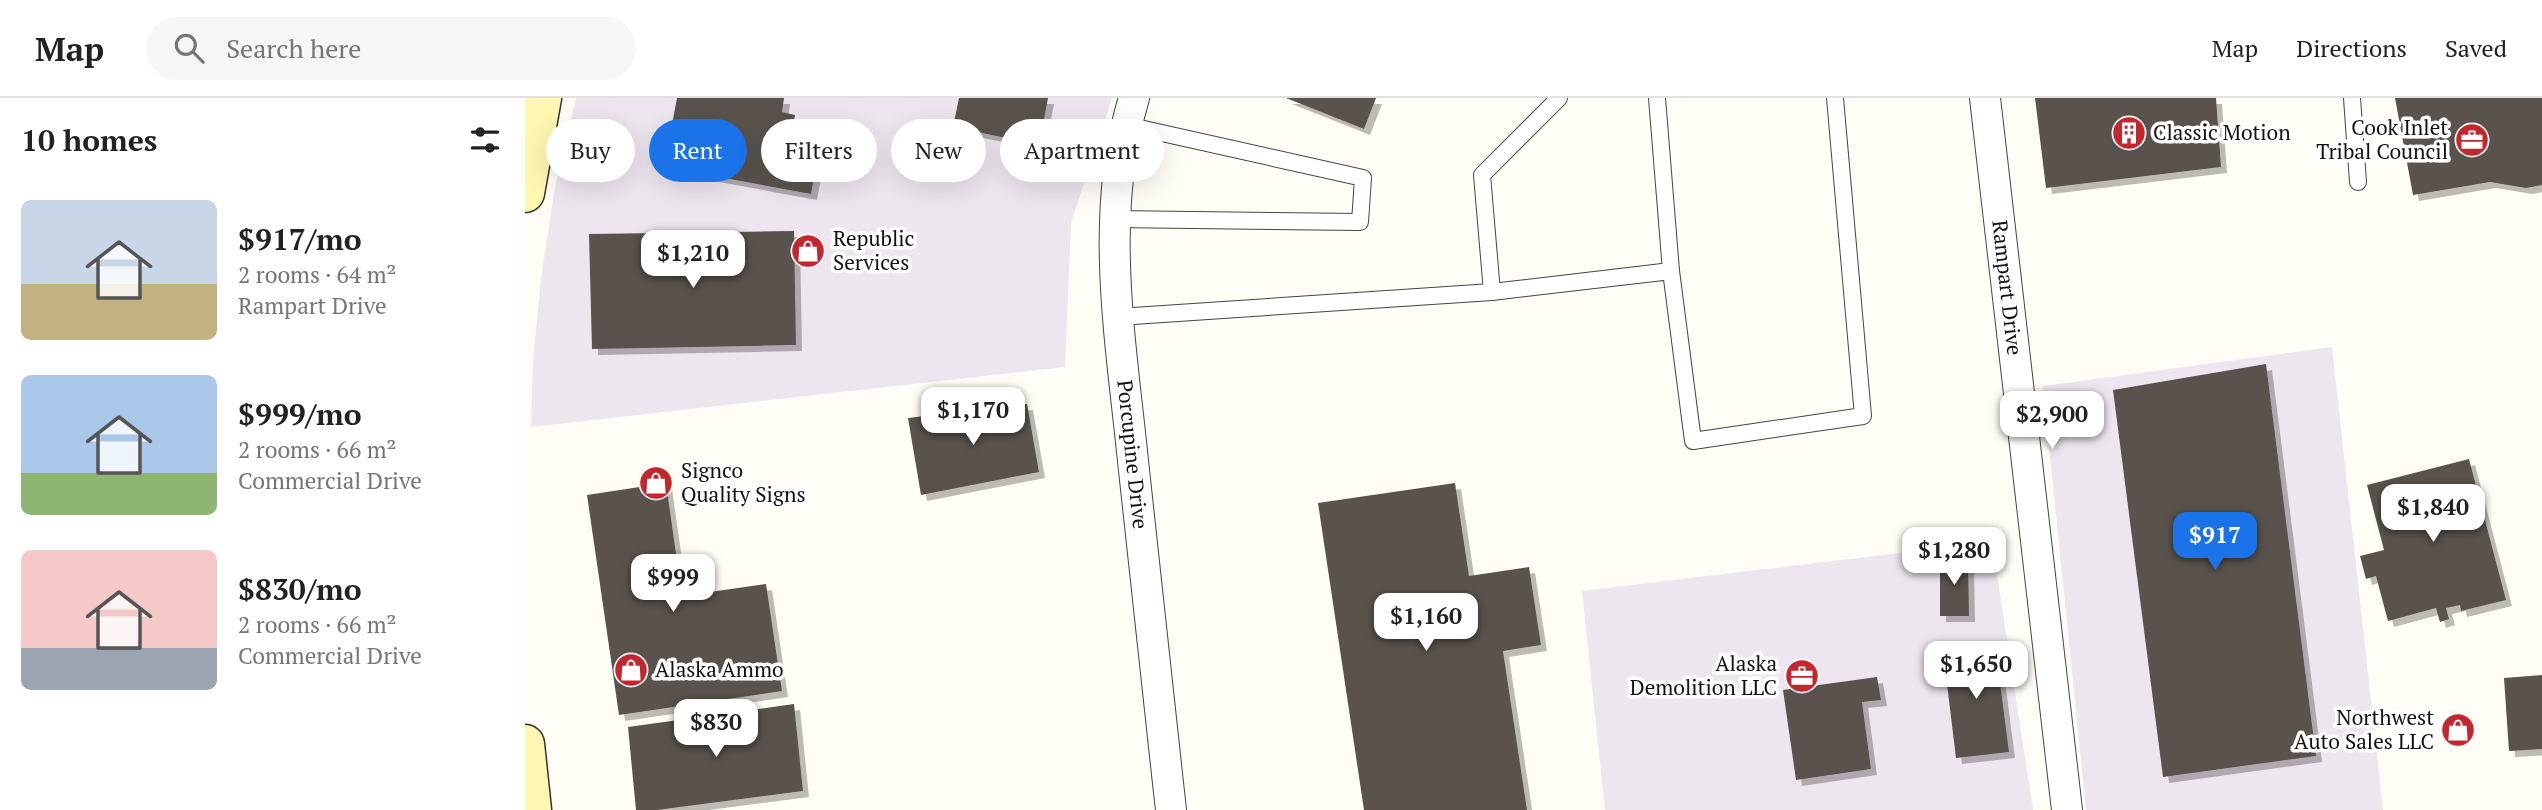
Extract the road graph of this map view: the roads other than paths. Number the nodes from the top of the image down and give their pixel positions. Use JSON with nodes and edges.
{"nodes":[{"id":1,"x":542,"y":98,"type":"edge"},
{"id":2,"x":1559,"y":98,"type":"edge"},
{"id":3,"x":1657,"y":98,"type":"edge"},
{"id":4,"x":1835,"y":98,"type":"edge"},
{"id":5,"x":1986,"y":98,"type":"edge"},
{"id":6,"x":2352,"y":98,"type":"edge"},
{"id":7,"x":1130,"y":111,"type":"edge"},
{"id":8,"x":2358,"y":182,"type":"dead end"},
{"id":9,"x":525,"y":193,"type":"edge"},
{"id":10,"x":1113,"y":219,"type":"junction"},
{"id":11,"x":1671,"y":271,"type":"junction"},
{"id":12,"x":1492,"y":292,"type":"junction"},
{"id":13,"x":1118,"y":317,"type":"junction"},
{"id":14,"x":525,"y":744,"type":"edge"},
{"id":15,"x":532,"y":810,"type":"edge"},
{"id":16,"x":1171,"y":810,"type":"edge"},
{"id":17,"x":2067,"y":810,"type":"edge"}],
"edges":[{"from":1,"to":9,"type":"main road"},
{"from":2,"to":12,"type":"lane"},
{"from":3,"to":11,"type":"lane"},
{"from":4,"to":11,"type":"lane"},
{"from":5,"to":17,"type":"street","name":"Rampart Drive"},
{"from":6,"to":8,"type":"lane"},
{"from":7,"to":10,"type":"street","name":"Porcupine Drive"},
{"from":7,"to":10,"type":"lane"},
{"from":10,"to":13,"type":"street","name":"Porcupine Drive"},
{"from":11,"to":12,"type":"lane"},
{"from":12,"to":13,"type":"lane"},
{"from":13,"to":16,"type":"street","name":"Porcupine Drive"},
{"from":14,"to":15,"type":"main road"}]}
